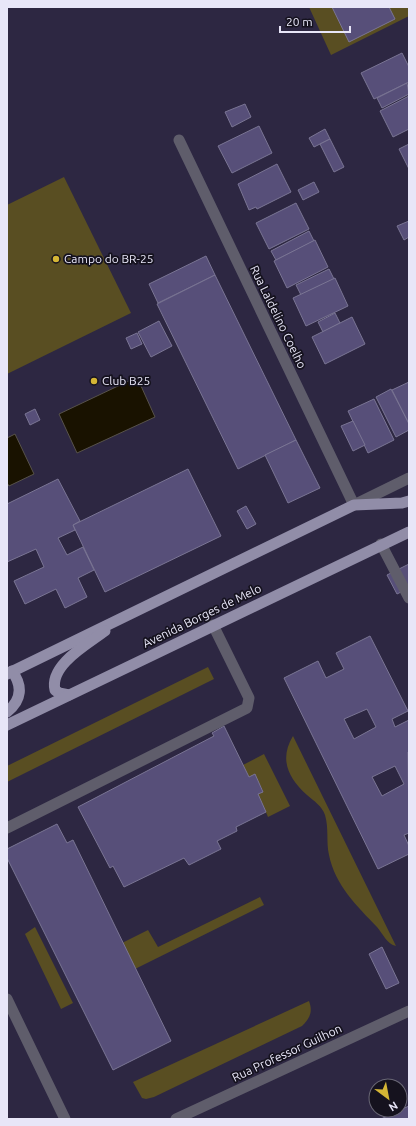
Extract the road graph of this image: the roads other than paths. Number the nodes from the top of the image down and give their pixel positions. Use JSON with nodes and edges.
{"nodes":[{"id":1,"x":179,"y":140,"type":"dead end"},
{"id":2,"x":409,"y":478,"type":"edge"},
{"id":3,"x":409,"y":501,"type":"edge"},
{"id":4,"x":354,"y":505,"type":"junction"},
{"id":5,"x":409,"y":532,"type":"edge"},
{"id":6,"x":382,"y":544,"type":"junction"},
{"id":7,"x":409,"y":598,"type":"edge"},
{"id":8,"x":123,"y":617,"type":"junction"},
{"id":9,"x":213,"y":626,"type":"junction"},
{"id":10,"x":10,"y":672,"type":"edge"},
{"id":11,"x":69,"y":695,"type":"junction"},
{"id":12,"x":7,"y":712,"type":"edge"},
{"id":13,"x":7,"y":726,"type":"edge"},
{"id":14,"x":7,"y":828,"type":"edge"},
{"id":15,"x":7,"y":999,"type":"edge"},
{"id":16,"x":409,"y":1011,"type":"edge"},
{"id":17,"x":65,"y":1119,"type":"edge"},
{"id":18,"x":176,"y":1119,"type":"edge"}],
"edges":[{"from":1,"to":4,"type":"street","name":"Rua Laldelino Coelho"},
{"from":2,"to":4,"type":"street"},
{"from":3,"to":4,"type":"main road"},
{"from":4,"to":8,"type":"main road"},
{"from":5,"to":6,"type":"main road","name":"Avenida Borges de Melo"},
{"from":6,"to":7,"type":"street"},
{"from":6,"to":9,"type":"main road","name":"Avenida Borges de Melo"},
{"from":8,"to":10,"type":"main road"},
{"from":8,"to":11,"type":"main road"},
{"from":9,"to":11,"type":"main road","name":"Avenida Borges de Melo"},
{"from":9,"to":14,"type":"street"},
{"from":10,"to":12,"type":"main road"},
{"from":11,"to":13,"type":"main road","name":"Avenida Borges de Melo"},
{"from":15,"to":17,"type":"street"},
{"from":16,"to":18,"type":"street","name":"Rua Professor Guilhon"}]}
